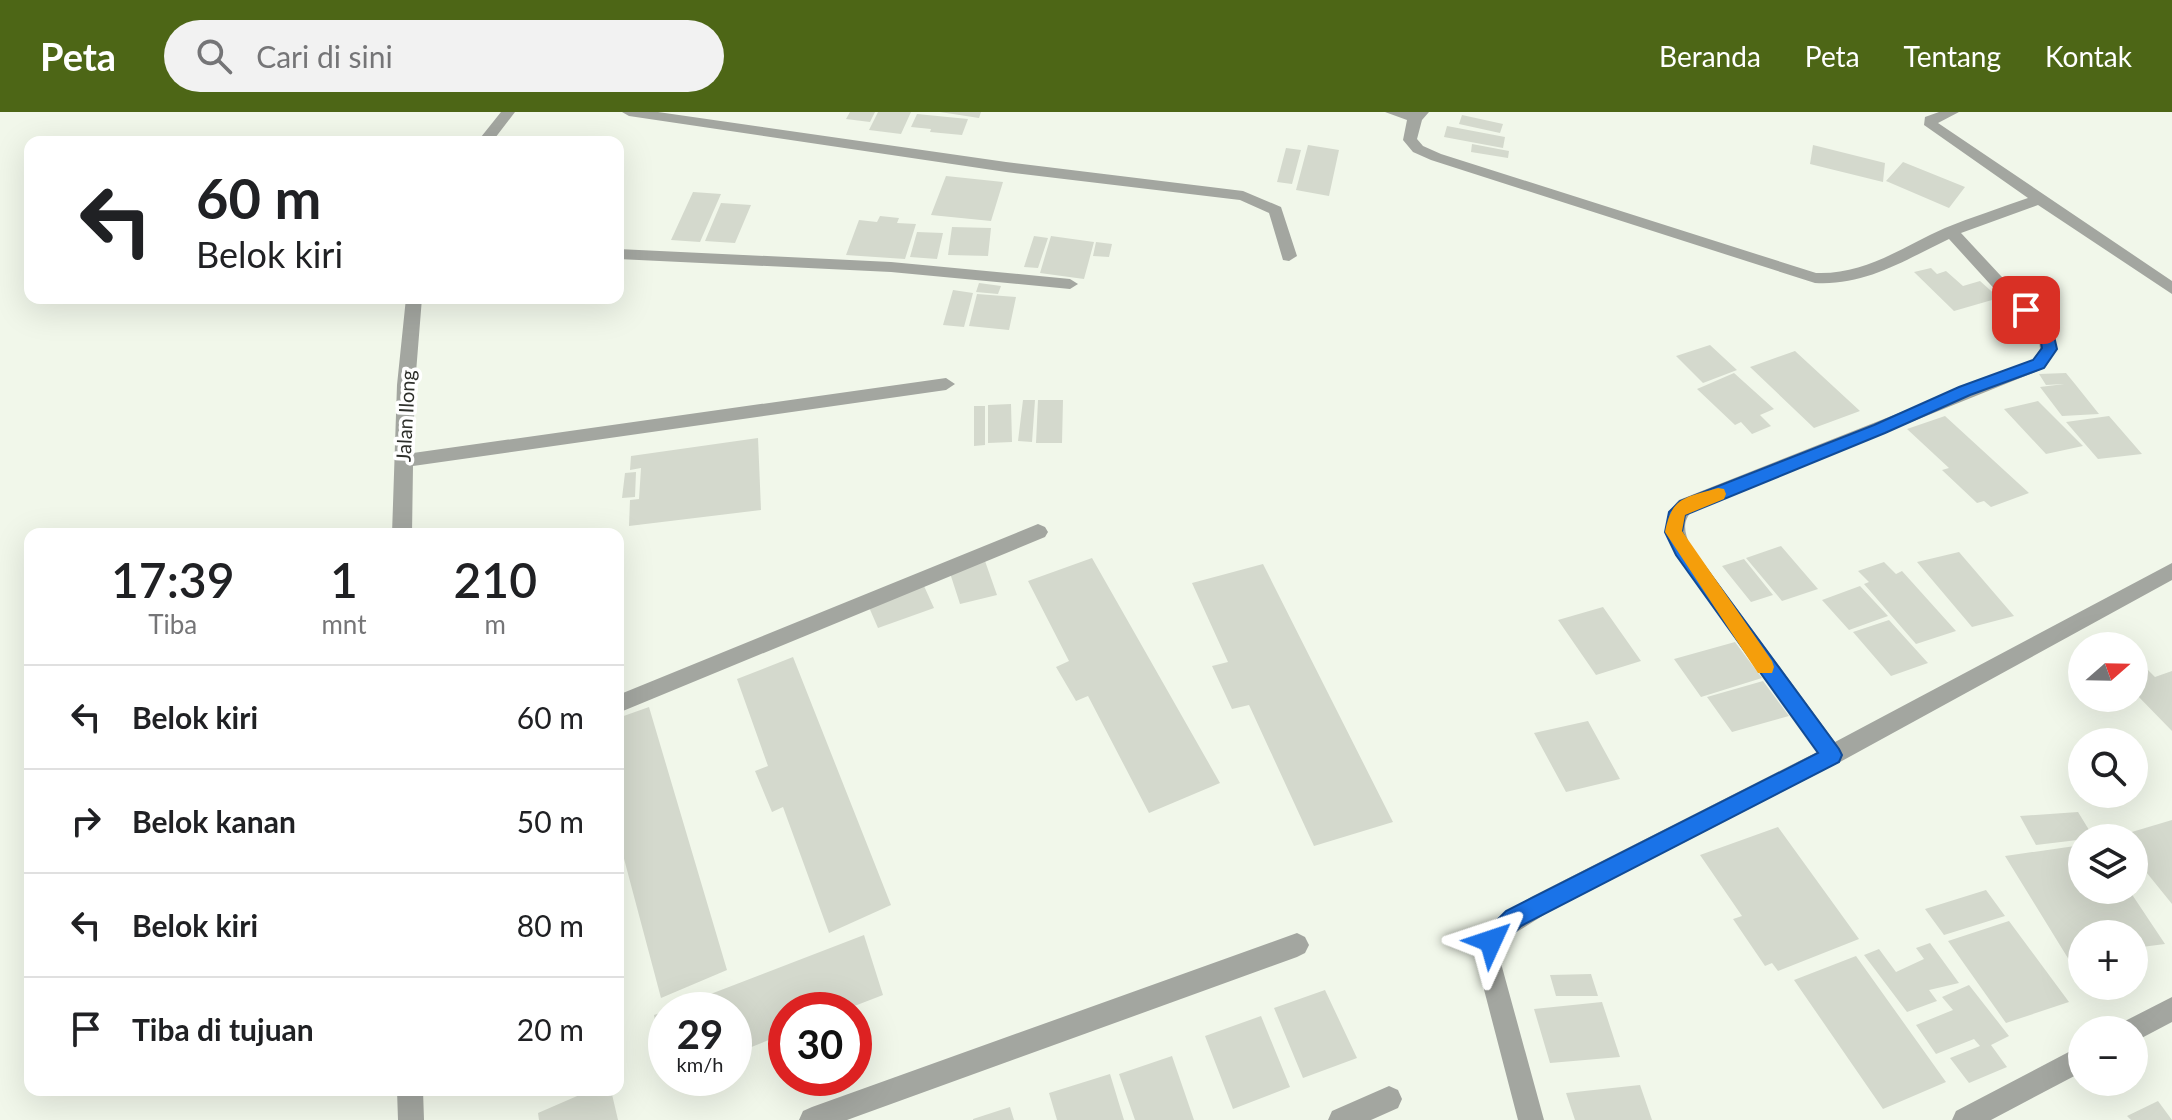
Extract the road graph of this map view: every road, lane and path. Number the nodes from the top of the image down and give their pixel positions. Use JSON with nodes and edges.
{"nodes":[{"id":1,"x":508,"y":112,"type":"edge"},
{"id":2,"x":629,"y":112,"type":"edge"},
{"id":3,"x":1392,"y":112,"type":"edge"},
{"id":4,"x":1952,"y":112,"type":"edge"},
{"id":5,"x":1418,"y":115,"type":"edge"},
{"id":6,"x":489,"y":136,"type":"edge"},
{"id":7,"x":2041,"y":199,"type":"junction"},
{"id":8,"x":1951,"y":232,"type":"junction"},
{"id":9,"x":624,"y":254,"type":"edge"},
{"id":10,"x":1289,"y":256,"type":"dead end"},
{"id":11,"x":1070,"y":284,"type":"dead end"},
{"id":12,"x":2172,"y":289,"type":"edge"},
{"id":13,"x":414,"y":304,"type":"edge"},
{"id":14,"x":946,"y":384,"type":"dead end"},
{"id":15,"x":403,"y":461,"type":"junction"},
{"id":16,"x":402,"y":528,"type":"edge"},
{"id":17,"x":1038,"y":532,"type":"dead end"},
{"id":18,"x":2172,"y":571,"type":"edge"},
{"id":19,"x":624,"y":702,"type":"edge"},
{"id":20,"x":1832,"y":755,"type":"junction"},
{"id":21,"x":1297,"y":945,"type":"dead end"},
{"id":22,"x":2172,"y":1009,"type":"edge"},
{"id":23,"x":2148,"y":1022,"type":"edge"},
{"id":24,"x":2068,"y":1065,"type":"edge"},
{"id":25,"x":410,"y":1096,"type":"edge"},
{"id":26,"x":1389,"y":1099,"type":"dead end"},
{"id":27,"x":411,"y":1120,"type":"edge"},
{"id":28,"x":812,"y":1120,"type":"edge"},
{"id":29,"x":1341,"y":1120,"type":"edge"},
{"id":30,"x":1531,"y":1120,"type":"edge"},
{"id":31,"x":1965,"y":1120,"type":"edge"}],
"edges":[{"from":1,"to":6,"type":"street"},
{"from":2,"to":10,"type":"street"},
{"from":3,"to":5,"type":"street"},
{"from":4,"to":7,"type":"street"},
{"from":5,"to":8,"type":"street"},
{"from":7,"to":8,"type":"street"},
{"from":7,"to":12,"type":"street"},
{"from":8,"to":20,"type":"street"},
{"from":9,"to":11,"type":"street"},
{"from":13,"to":15,"type":"street","name":"Jalan Ilong"},
{"from":14,"to":15,"type":"street"},
{"from":15,"to":16,"type":"street","name":"Jalan Ilong"},
{"from":17,"to":19,"type":"street"},
{"from":18,"to":20,"type":"street"},
{"from":20,"to":30,"type":"street"},
{"from":21,"to":28,"type":"street"},
{"from":22,"to":23,"type":"street"},
{"from":24,"to":31,"type":"street"},
{"from":25,"to":27,"type":"street"},
{"from":26,"to":29,"type":"street"}]}
